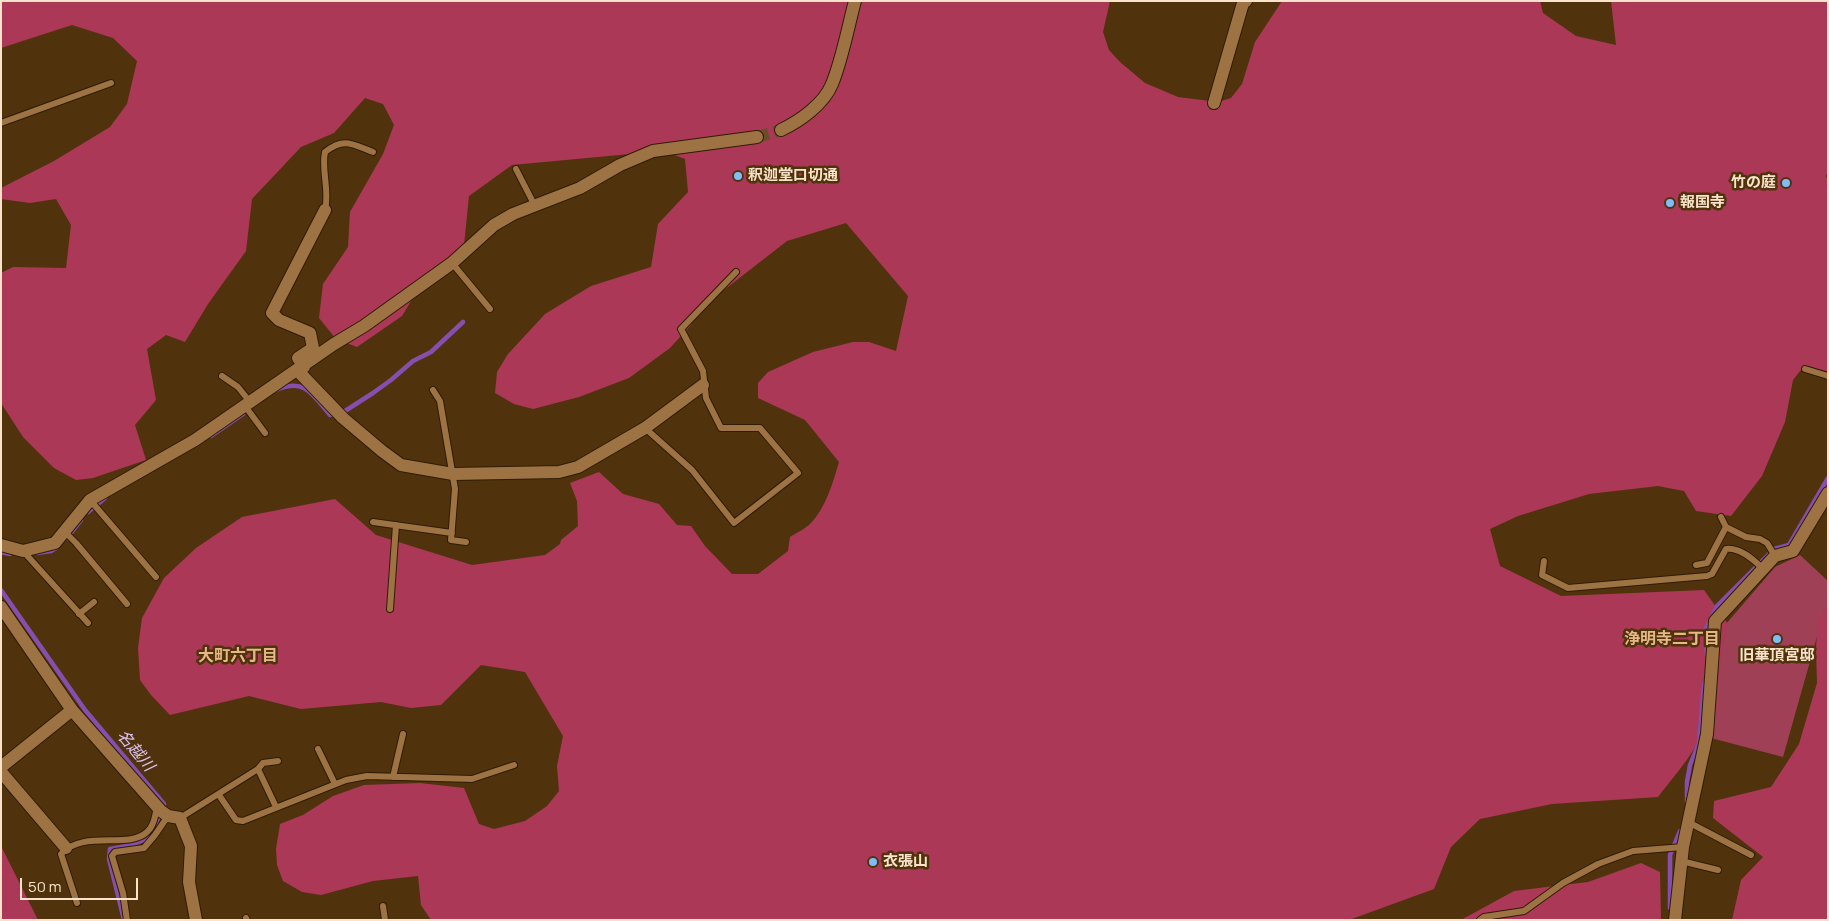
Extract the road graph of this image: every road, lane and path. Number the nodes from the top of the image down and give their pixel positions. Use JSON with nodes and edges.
{"nodes":[{"id":1,"x":855,"y":1,"type":"edge"},
{"id":2,"x":1246,"y":1,"type":"edge"},
{"id":3,"x":111,"y":83,"type":"dead end"},
{"id":4,"x":1214,"y":103,"type":"dead end"},
{"id":5,"x":1,"y":123,"type":"edge"},
{"id":6,"x":781,"y":130,"type":"tunnel mouth"},
{"id":7,"x":756,"y":137,"type":"tunnel mouth"},
{"id":8,"x":373,"y":152,"type":"dead end"},
{"id":9,"x":516,"y":169,"type":"dead end"},
{"id":10,"x":535,"y":206,"type":"junction"},
{"id":11,"x":325,"y":210,"type":"joint"},
{"id":12,"x":452,"y":263,"type":"junction"},
{"id":13,"x":736,"y":272,"type":"dead end"},
{"id":14,"x":490,"y":309,"type":"dead end"},
{"id":15,"x":301,"y":369,"type":"junction"},
{"id":16,"x":1805,"y":369,"type":"dead end"},
{"id":17,"x":222,"y":376,"type":"dead end"},
{"id":18,"x":1828,"y":376,"type":"edge"},
{"id":19,"x":704,"y":385,"type":"junction"},
{"id":20,"x":433,"y":390,"type":"dead end"},
{"id":21,"x":247,"y":404,"type":"junction"},
{"id":22,"x":645,"y":428,"type":"junction"},
{"id":23,"x":265,"y":433,"type":"dead end"},
{"id":24,"x":453,"y":474,"type":"junction"},
{"id":25,"x":1828,"y":493,"type":"edge"},
{"id":26,"x":90,"y":500,"type":"junction"},
{"id":27,"x":1721,"y":517,"type":"dead end"},
{"id":28,"x":373,"y":522,"type":"dead end"},
{"id":29,"x":396,"y":526,"type":"junction"},
{"id":30,"x":1726,"y":527,"type":"junction"},
{"id":31,"x":64,"y":531,"type":"junction"},
{"id":32,"x":452,"y":533,"type":"junction"},
{"id":33,"x":466,"y":542,"type":"dead end"},
{"id":34,"x":1,"y":545,"type":"edge"},
{"id":35,"x":23,"y":551,"type":"junction"},
{"id":36,"x":1775,"y":556,"type":"junction"},
{"id":37,"x":1544,"y":561,"type":"dead end"},
{"id":38,"x":1696,"y":565,"type":"dead end"},
{"id":39,"x":1763,"y":569,"type":"junction"},
{"id":40,"x":156,"y":577,"type":"dead end"},
{"id":41,"x":94,"y":602,"type":"dead end"},
{"id":42,"x":127,"y":604,"type":"dead end"},
{"id":43,"x":1,"y":607,"type":"edge"},
{"id":44,"x":390,"y":609,"type":"dead end"},
{"id":45,"x":79,"y":614,"type":"junction"},
{"id":46,"x":6,"y":622,"type":"edge"},
{"id":47,"x":88,"y":623,"type":"dead end"},
{"id":48,"x":72,"y":710,"type":"junction"},
{"id":49,"x":404,"y":734,"type":"dead end"},
{"id":50,"x":318,"y":749,"type":"dead end"},
{"id":51,"x":278,"y":761,"type":"dead end"},
{"id":52,"x":514,"y":765,"type":"dead end"},
{"id":53,"x":1,"y":767,"type":"edge"},
{"id":54,"x":258,"y":769,"type":"junction"},
{"id":55,"x":1,"y":772,"type":"edge"},
{"id":56,"x":393,"y":777,"type":"junction"},
{"id":57,"x":335,"y":784,"type":"junction"},
{"id":58,"x":219,"y":795,"type":"junction"},
{"id":59,"x":157,"y":807,"type":"junction"},
{"id":60,"x":276,"y":807,"type":"junction"},
{"id":61,"x":174,"y":817,"type":"junction"},
{"id":62,"x":1688,"y":822,"type":"junction"},
{"id":63,"x":1683,"y":847,"type":"junction"},
{"id":64,"x":66,"y":848,"type":"junction"},
{"id":65,"x":1751,"y":855,"type":"dead end"},
{"id":66,"x":1681,"y":861,"type":"junction"},
{"id":67,"x":1718,"y":870,"type":"dead end"},
{"id":68,"x":77,"y":903,"type":"dead end"},
{"id":69,"x":384,"y":906,"type":"dead end"},
{"id":70,"x":127,"y":920,"type":"edge"},
{"id":71,"x":196,"y":920,"type":"edge"},
{"id":72,"x":385,"y":920,"type":"edge"},
{"id":73,"x":1480,"y":920,"type":"edge"},
{"id":74,"x":1674,"y":920,"type":"edge"}],
"edges":[{"from":1,"to":6,"type":"street"},
{"from":2,"to":4,"type":"street"},
{"from":3,"to":5,"type":"lane"},
{"from":7,"to":10,"type":"street"},
{"from":8,"to":11,"type":"lane"},
{"from":9,"to":10,"type":"lane"},
{"from":10,"to":12,"type":"street"},
{"from":11,"to":15,"type":"street"},
{"from":12,"to":14,"type":"lane"},
{"from":12,"to":15,"type":"street"},
{"from":13,"to":19,"type":"lane"},
{"from":15,"to":21,"type":"street"},
{"from":15,"to":24,"type":"street"},
{"from":16,"to":18,"type":"lane"},
{"from":17,"to":21,"type":"lane"},
{"from":19,"to":22,"type":"street"},
{"from":19,"to":22,"type":"lane"},
{"from":20,"to":24,"type":"lane"},
{"from":21,"to":23,"type":"lane"},
{"from":21,"to":26,"type":"street"},
{"from":22,"to":24,"type":"street"},
{"from":24,"to":32,"type":"lane"},
{"from":25,"to":36,"type":"street"},
{"from":26,"to":31,"type":"street"},
{"from":26,"to":40,"type":"lane"},
{"from":27,"to":30,"type":"lane"},
{"from":28,"to":29,"type":"lane"},
{"from":29,"to":32,"type":"lane"},
{"from":29,"to":44,"type":"lane"},
{"from":30,"to":36,"type":"lane"},
{"from":30,"to":38,"type":"lane"},
{"from":31,"to":35,"type":"street"},
{"from":31,"to":42,"type":"lane"},
{"from":32,"to":33,"type":"lane"},
{"from":34,"to":35,"type":"street"},
{"from":35,"to":45,"type":"lane"},
{"from":36,"to":39,"type":"street"},
{"from":37,"to":39,"type":"lane"},
{"from":39,"to":62,"type":"street"},
{"from":41,"to":45,"type":"lane"},
{"from":43,"to":46,"type":"street"},
{"from":45,"to":47,"type":"lane"},
{"from":46,"to":48,"type":"street"},
{"from":48,"to":53,"type":"street"},
{"from":48,"to":59,"type":"street"},
{"from":49,"to":56,"type":"lane"},
{"from":50,"to":57,"type":"lane"},
{"from":51,"to":54,"type":"lane"},
{"from":52,"to":56,"type":"lane"},
{"from":54,"to":58,"type":"lane"},
{"from":54,"to":60,"type":"lane"},
{"from":55,"to":64,"type":"street"},
{"from":56,"to":57,"type":"lane"},
{"from":57,"to":60,"type":"lane"},
{"from":58,"to":60,"type":"lane"},
{"from":58,"to":61,"type":"lane"},
{"from":59,"to":61,"type":"street"},
{"from":59,"to":64,"type":"lane"},
{"from":61,"to":70,"type":"lane"},
{"from":61,"to":71,"type":"street"},
{"from":62,"to":63,"type":"street"},
{"from":62,"to":65,"type":"lane"},
{"from":63,"to":66,"type":"street"},
{"from":63,"to":73,"type":"lane"},
{"from":64,"to":68,"type":"lane"},
{"from":66,"to":67,"type":"lane"},
{"from":66,"to":74,"type":"street"},
{"from":69,"to":72,"type":"lane"}]}
